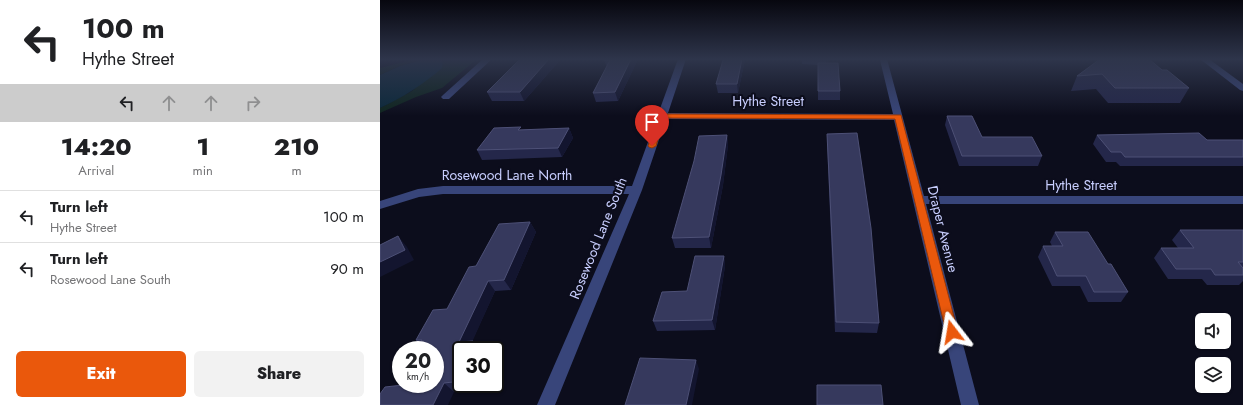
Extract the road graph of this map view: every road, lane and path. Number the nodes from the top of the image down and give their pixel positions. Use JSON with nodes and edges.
{"nodes":[{"id":1,"x":467,"y":78,"type":"edge"},
{"id":2,"x":675,"y":78,"type":"edge"},
{"id":3,"x":888,"y":78,"type":"edge"},
{"id":4,"x":1229,"y":78,"type":"edge"},
{"id":5,"x":1243,"y":88,"type":"edge"},
{"id":6,"x":446,"y":97,"type":"dead end"},
{"id":7,"x":662,"y":116,"type":"junction"},
{"id":8,"x":898,"y":117,"type":"junction"},
{"id":9,"x":636,"y":190,"type":"junction"},
{"id":10,"x":919,"y":200,"type":"junction"},
{"id":11,"x":1243,"y":200,"type":"edge"},
{"id":12,"x":380,"y":205,"type":"edge"},
{"id":13,"x":546,"y":405,"type":"edge"},
{"id":14,"x":970,"y":405,"type":"edge"}],
"edges":[{"from":1,"to":6,"type":"street"},
{"from":2,"to":7,"type":"street","name":"Rosewood Lane South"},
{"from":3,"to":8,"type":"street","name":"Draper Avenue"},
{"from":4,"to":5,"type":"street"},
{"from":7,"to":8,"type":"street","name":"Hythe Street"},
{"from":7,"to":9,"type":"street","name":"Rosewood Lane South"},
{"from":8,"to":10,"type":"street","name":"Draper Avenue"},
{"from":9,"to":12,"type":"street","name":"Rosewood Lane North"},
{"from":9,"to":13,"type":"street","name":"Rosewood Lane South"},
{"from":10,"to":11,"type":"street","name":"Hythe Street"},
{"from":10,"to":14,"type":"street","name":"Draper Avenue"}]}
